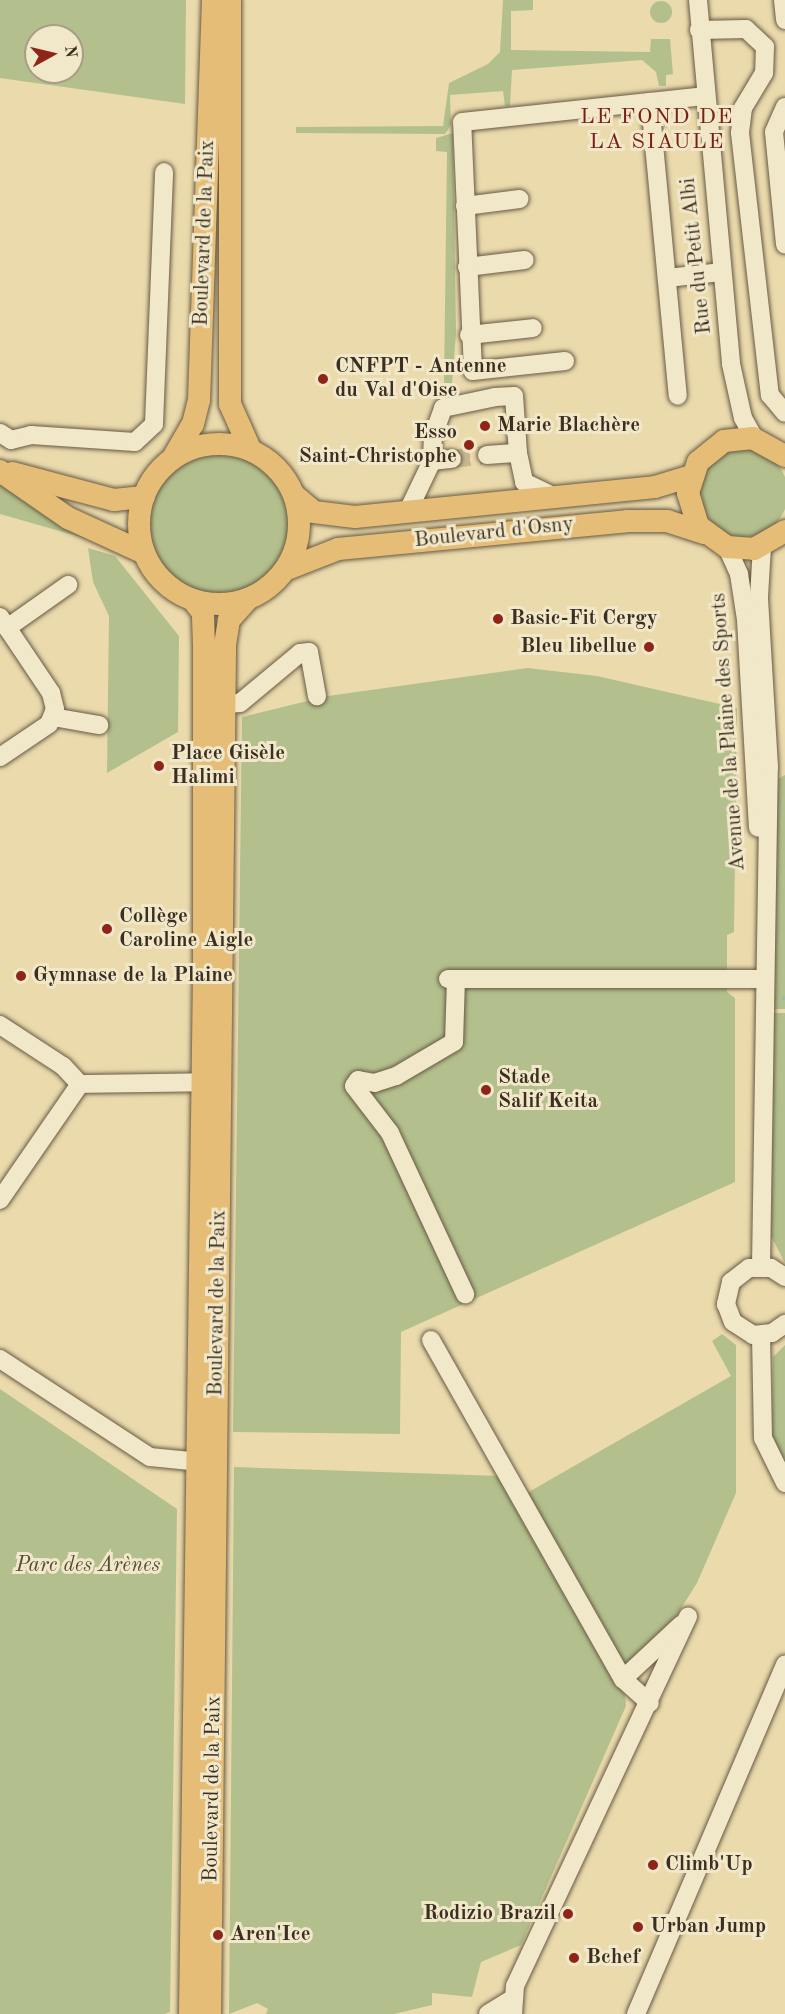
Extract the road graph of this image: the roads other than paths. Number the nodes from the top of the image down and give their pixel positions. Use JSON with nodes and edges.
{"nodes":[{"id":1,"x":213,"y":0,"type":"edge"},
{"id":2,"x":230,"y":0,"type":"edge"},
{"id":3,"x":698,"y":0,"type":"edge"},
{"id":4,"x":783,"y":0,"type":"edge"},
{"id":5,"x":785,"y":20,"type":"edge"},
{"id":6,"x":699,"y":30,"type":"junction"},
{"id":7,"x":704,"y":96,"type":"junction"},
{"id":8,"x":650,"y":102,"type":"junction"},
{"id":9,"x":785,"y":107,"type":"edge"},
{"id":10,"x":164,"y":172,"type":"dead end"},
{"id":11,"x":520,"y":199,"type":"dead end"},
{"id":12,"x":465,"y":206,"type":"junction"},
{"id":13,"x":785,"y":244,"type":"edge"},
{"id":14,"x":525,"y":260,"type":"dead end"},
{"id":15,"x":467,"y":267,"type":"junction"},
{"id":16,"x":721,"y":272,"type":"junction"},
{"id":17,"x":667,"y":278,"type":"junction"},
{"id":18,"x":533,"y":328,"type":"dead end"},
{"id":19,"x":469,"y":335,"type":"junction"},
{"id":20,"x":565,"y":362,"type":"dead end"},
{"id":21,"x":731,"y":364,"type":"junction"},
{"id":22,"x":776,"y":374,"type":"edge"},
{"id":23,"x":678,"y":396,"type":"dead end"},
{"id":24,"x":785,"y":413,"type":"edge"},
{"id":25,"x":0,"y":433,"type":"edge"},
{"id":26,"x":754,"y":438,"type":"junction"},
{"id":27,"x":724,"y":441,"type":"junction"},
{"id":28,"x":250,"y":450,"type":"junction"},
{"id":29,"x":518,"y":453,"type":"junction"},
{"id":30,"x":488,"y":454,"type":"tunnel mouth"},
{"id":31,"x":785,"y":456,"type":"edge"},
{"id":32,"x":172,"y":459,"type":"junction"},
{"id":33,"x":452,"y":459,"type":"tunnel mouth"},
{"id":34,"x":432,"y":461,"type":"junction"},
{"id":35,"x":0,"y":471,"type":"edge"},
{"id":36,"x":690,"y":476,"type":"junction"},
{"id":37,"x":144,"y":496,"type":"junction"},
{"id":38,"x":295,"y":496,"type":"junction"},
{"id":39,"x":555,"y":497,"type":"junction"},
{"id":40,"x":408,"y":511,"type":"junction"},
{"id":41,"x":785,"y":531,"type":"edge"},
{"id":42,"x":704,"y":533,"type":"junction"},
{"id":43,"x":762,"y":546,"type":"junction"},
{"id":44,"x":727,"y":547,"type":"junction"},
{"id":45,"x":144,"y":553,"type":"junction"},
{"id":46,"x":287,"y":568,"type":"junction"},
{"id":47,"x":68,"y":585,"type":"dead end"},
{"id":48,"x":247,"y":600,"type":"junction"},
{"id":49,"x":194,"y":601,"type":"junction"},
{"id":50,"x":3,"y":622,"type":"edge"},
{"id":51,"x":317,"y":696,"type":"dead end"},
{"id":52,"x":225,"y":704,"type":"junction"},
{"id":53,"x":53,"y":717,"type":"junction"},
{"id":54,"x":99,"y":725,"type":"dead end"},
{"id":55,"x":0,"y":757,"type":"edge"},
{"id":56,"x":769,"y":767,"type":"edge"},
{"id":57,"x":764,"y":979,"type":"junction"},
{"id":58,"x":0,"y":1025,"type":"edge"},
{"id":59,"x":210,"y":1081,"type":"junction"},
{"id":60,"x":80,"y":1084,"type":"junction"},
{"id":61,"x":0,"y":1200,"type":"edge"},
{"id":62,"x":761,"y":1266,"type":"junction"},
{"id":63,"x":785,"y":1277,"type":"edge"},
{"id":64,"x":465,"y":1294,"type":"dead end"},
{"id":65,"x":785,"y":1324,"type":"edge"},
{"id":66,"x":761,"y":1335,"type":"junction"},
{"id":67,"x":431,"y":1340,"type":"dead end"},
{"id":68,"x":0,"y":1359,"type":"edge"},
{"id":69,"x":206,"y":1463,"type":"junction"},
{"id":70,"x":785,"y":1483,"type":"edge"},
{"id":71,"x":785,"y":1664,"type":"edge"},
{"id":72,"x":623,"y":1679,"type":"junction"},
{"id":73,"x":650,"y":1703,"type":"junction"},
{"id":74,"x":514,"y":2006,"type":"edge"},
{"id":75,"x":190,"y":2014,"type":"edge"},
{"id":76,"x":210,"y":2014,"type":"edge"},
{"id":77,"x":488,"y":2014,"type":"edge"},
{"id":78,"x":636,"y":2014,"type":"edge"}],
"edges":[{"from":1,"to":32,"type":"main road","name":"Boulevard de la Paix"},
{"from":2,"to":28,"type":"main road","name":"Boulevard de la Paix"},
{"from":3,"to":6,"type":"street","name":"Rue du Petit Albi"},
{"from":4,"to":5,"type":"street"},
{"from":6,"to":7,"type":"street","name":"Rue du Petit Albi"},
{"from":6,"to":22,"type":"street"},
{"from":7,"to":8,"type":"street"},
{"from":7,"to":16,"type":"street","name":"Rue du Petit Albi"},
{"from":8,"to":12,"type":"street"},
{"from":8,"to":17,"type":"street"},
{"from":9,"to":13,"type":"street"},
{"from":10,"to":25,"type":"street"},
{"from":11,"to":12,"type":"street"},
{"from":12,"to":15,"type":"street"},
{"from":14,"to":15,"type":"street"},
{"from":15,"to":19,"type":"street"},
{"from":16,"to":17,"type":"street"},
{"from":16,"to":21,"type":"street","name":"Rue du Petit Albi"},
{"from":17,"to":23,"type":"street"},
{"from":18,"to":19,"type":"street"},
{"from":19,"to":20,"type":"street"},
{"from":21,"to":26,"type":"street","name":"Rue du Petit Albi"},
{"from":21,"to":27,"type":"street","name":"Rue du Petit Albi"},
{"from":22,"to":24,"type":"street"},
{"from":26,"to":27,"type":"main road"},
{"from":26,"to":31,"type":"main road"},
{"from":27,"to":36,"type":"main road"},
{"from":28,"to":32,"type":"main road"},
{"from":28,"to":38,"type":"main road"},
{"from":29,"to":30,"type":"street"},
{"from":29,"to":34,"type":"street"},
{"from":29,"to":39,"type":"street"},
{"from":32,"to":37,"type":"main road"},
{"from":33,"to":34,"type":"street"},
{"from":34,"to":40,"type":"street"},
{"from":35,"to":37,"type":"main road"},
{"from":35,"to":45,"type":"main road"},
{"from":36,"to":39,"type":"main road","name":"Boulevard d'Osny"},
{"from":36,"to":42,"type":"main road"},
{"from":37,"to":45,"type":"main road"},
{"from":38,"to":40,"type":"main road","name":"Boulevard d'Osny"},
{"from":38,"to":46,"type":"main road"},
{"from":39,"to":40,"type":"main road","name":"Boulevard d'Osny"},
{"from":41,"to":43,"type":"main road"},
{"from":42,"to":44,"type":"main road","name":"Boulevard d'Osny"},
{"from":42,"to":46,"type":"main road","name":"Boulevard d'Osny"},
{"from":43,"to":44,"type":"main road"},
{"from":43,"to":56,"type":"street","name":"Avenue de la Plaine des Sports"},
{"from":44,"to":56,"type":"street","name":"Avenue de la Plaine des Sports"},
{"from":45,"to":49,"type":"main road"},
{"from":46,"to":48,"type":"main road"},
{"from":47,"to":50,"type":"street"},
{"from":48,"to":49,"type":"main road"},
{"from":48,"to":52,"type":"main road","name":"Boulevard de la Paix"},
{"from":49,"to":59,"type":"main road","name":"Boulevard de la Paix"},
{"from":50,"to":53,"type":"street"},
{"from":51,"to":52,"type":"street"},
{"from":52,"to":59,"type":"main road","name":"Boulevard de la Paix"},
{"from":53,"to":54,"type":"street"},
{"from":53,"to":55,"type":"street"},
{"from":56,"to":57,"type":"street","name":"Avenue de la Plaine des Sports"},
{"from":57,"to":62,"type":"street","name":"Avenue de la Plaine des Sports"},
{"from":57,"to":64,"type":"street"},
{"from":58,"to":60,"type":"street"},
{"from":59,"to":60,"type":"street"},
{"from":59,"to":69,"type":"main road","name":"Boulevard de la Paix"},
{"from":60,"to":61,"type":"street"},
{"from":62,"to":63,"type":"street"},
{"from":62,"to":66,"type":"street"},
{"from":65,"to":66,"type":"street"},
{"from":66,"to":70,"type":"street"},
{"from":67,"to":72,"type":"street"},
{"from":68,"to":69,"type":"street"},
{"from":69,"to":75,"type":"main road","name":"Boulevard de la Paix"},
{"from":69,"to":76,"type":"main road","name":"Boulevard de la Paix"},
{"from":71,"to":78,"type":"street"},
{"from":72,"to":73,"type":"street"},
{"from":72,"to":73,"type":"street"},
{"from":73,"to":74,"type":"street"},
{"from":74,"to":77,"type":"street"}]}
